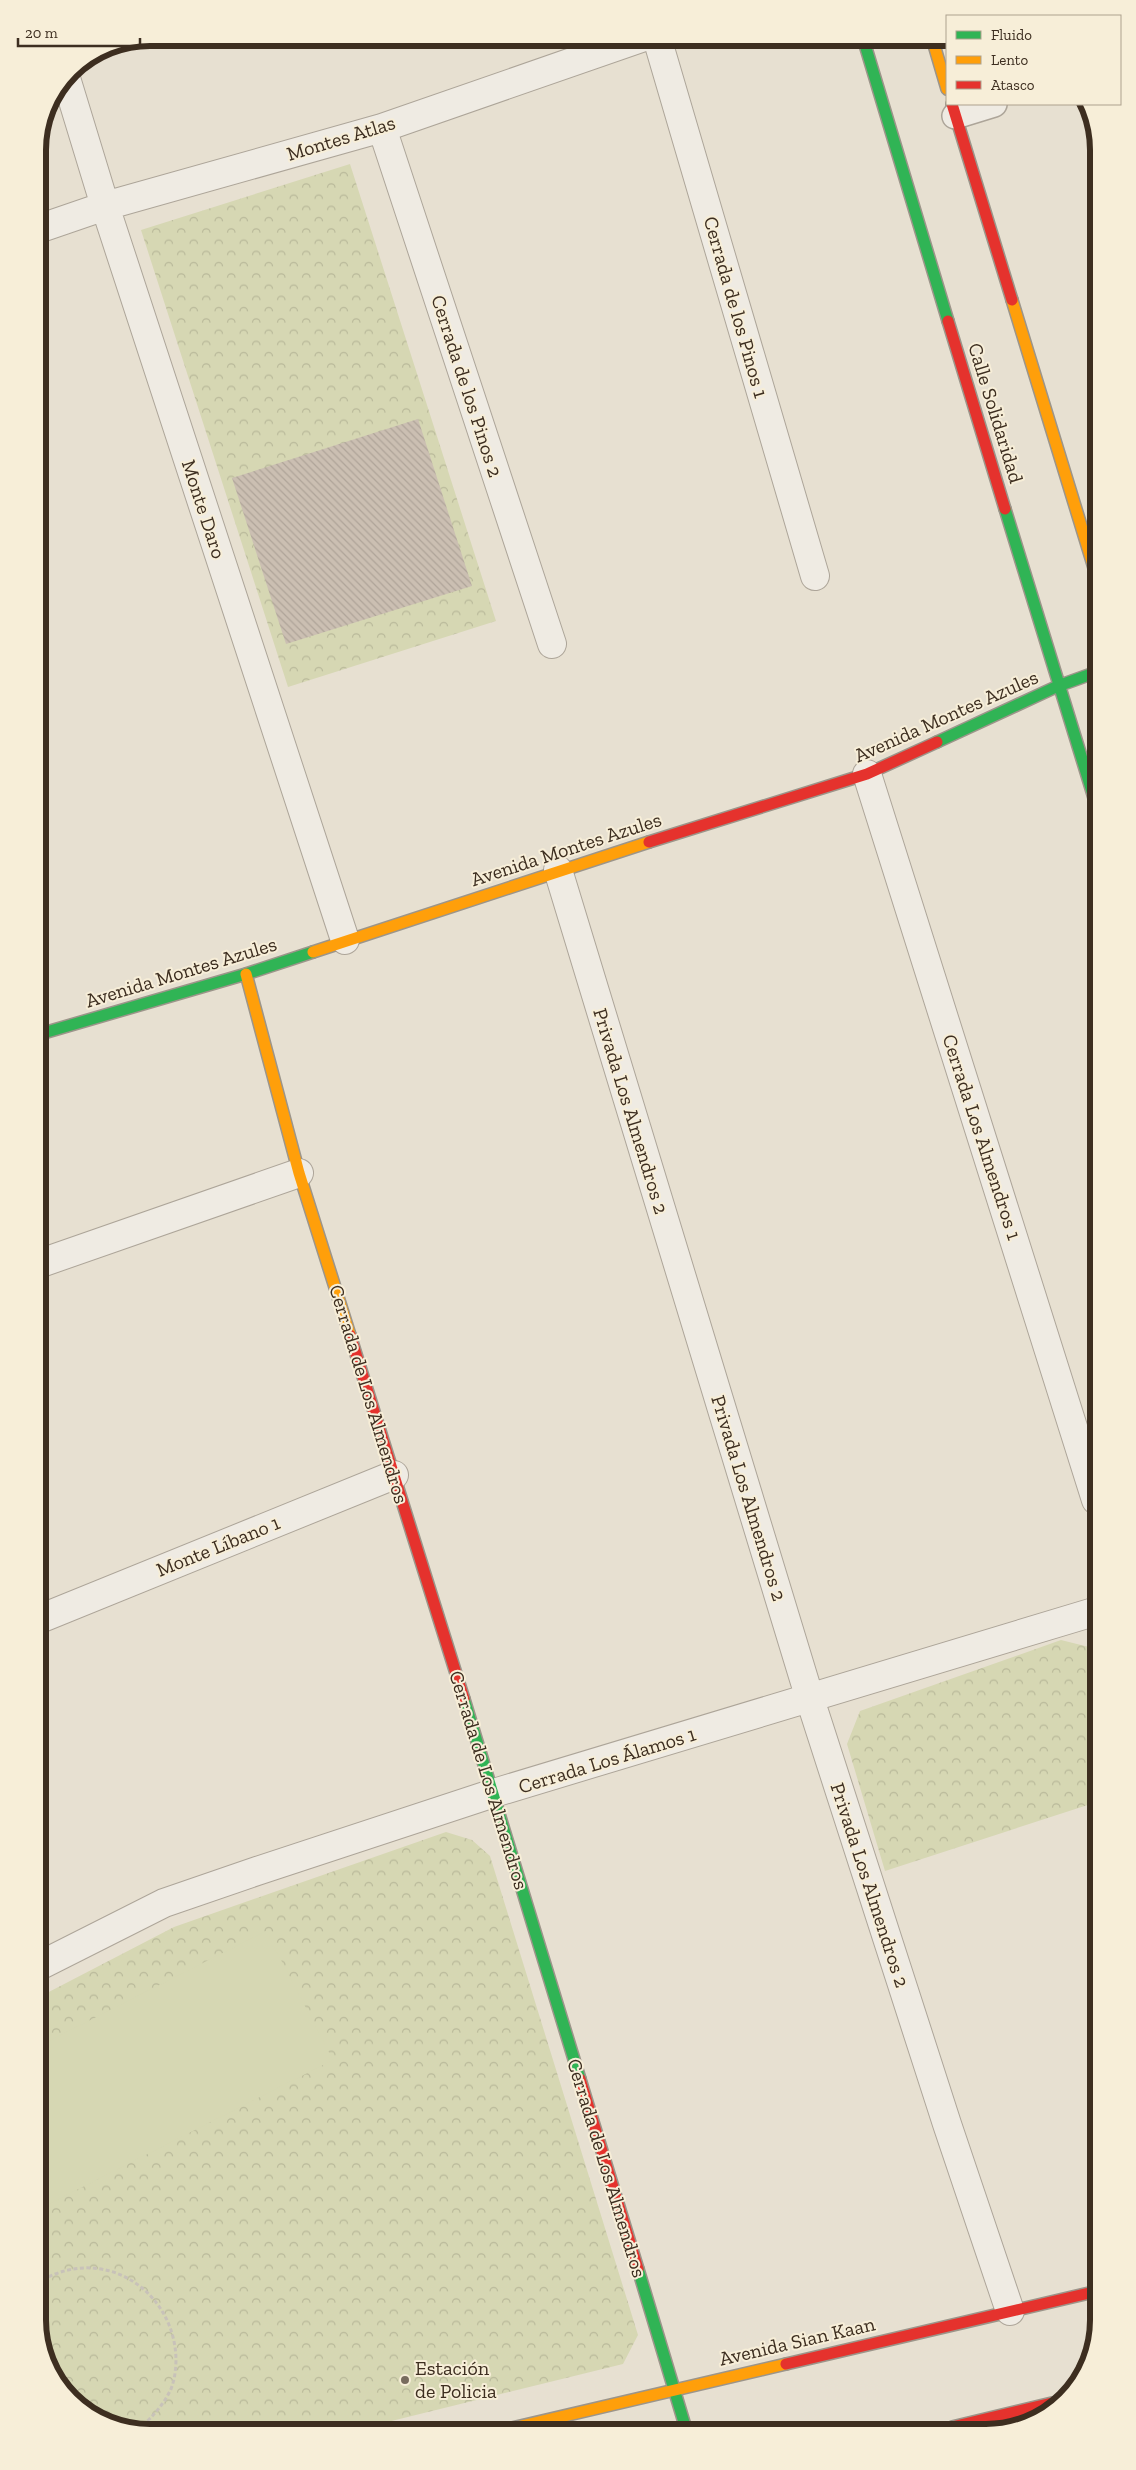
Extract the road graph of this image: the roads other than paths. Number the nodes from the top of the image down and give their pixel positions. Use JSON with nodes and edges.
{"nodes":[{"id":1,"x":618,"y":46,"type":"edge"},
{"id":2,"x":659,"y":46,"type":"edge"},
{"id":3,"x":865,"y":46,"type":"edge"},
{"id":4,"x":934,"y":46,"type":"edge"},
{"id":5,"x":69,"y":86,"type":"edge"},
{"id":6,"x":946,"y":86,"type":"edge"},
{"id":7,"x":987,"y":105,"type":"edge"},
{"id":8,"x":954,"y":110,"type":"edge"},
{"id":9,"x":382,"y":128,"type":"junction"},
{"id":10,"x":105,"y":206,"type":"junction"},
{"id":11,"x":46,"y":226,"type":"edge"},
{"id":12,"x":1090,"y":555,"type":"edge"},
{"id":13,"x":815,"y":576,"type":"dead end"},
{"id":14,"x":552,"y":644,"type":"dead end"},
{"id":15,"x":1090,"y":675,"type":"edge"},
{"id":16,"x":1058,"y":686,"type":"junction"},
{"id":17,"x":867,"y":774,"type":"junction"},
{"id":18,"x":1090,"y":786,"type":"edge"},
{"id":19,"x":558,"y":870,"type":"junction"},
{"id":20,"x":345,"y":940,"type":"junction"},
{"id":21,"x":246,"y":974,"type":"junction"},
{"id":22,"x":46,"y":1032,"type":"edge"},
{"id":23,"x":299,"y":1173,"type":"junction"},
{"id":24,"x":46,"y":1261,"type":"edge"},
{"id":25,"x":394,"y":1475,"type":"junction"},
{"id":26,"x":1090,"y":1481,"type":"edge"},
{"id":27,"x":1090,"y":1614,"type":"edge"},
{"id":28,"x":46,"y":1616,"type":"edge"},
{"id":29,"x":810,"y":1699,"type":"junction"},
{"id":30,"x":494,"y":1793,"type":"junction"},
{"id":31,"x":46,"y":1962,"type":"edge"},
{"id":32,"x":1090,"y":2293,"type":"edge"},
{"id":33,"x":1010,"y":2311,"type":"junction"},
{"id":34,"x":674,"y":2389,"type":"junction"},
{"id":35,"x":1036,"y":2411,"type":"edge"},
{"id":36,"x":529,"y":2424,"type":"edge"},
{"id":37,"x":684,"y":2424,"type":"edge"},
{"id":38,"x":967,"y":2424,"type":"edge"}],
"edges":[{"from":1,"to":9,"type":"street","name":"Montes Atlas"},
{"from":2,"to":13,"type":"street","name":"Cerrada de los Pinos 1"},
{"from":3,"to":16,"type":"street","name":"Calle Solidaridad"},
{"from":4,"to":6,"type":"street"},
{"from":5,"to":10,"type":"street","name":"Monte Daro"},
{"from":7,"to":8,"type":"lane"},
{"from":8,"to":12,"type":"street"},
{"from":9,"to":10,"type":"street","name":"Montes Atlas"},
{"from":9,"to":14,"type":"street","name":"Cerrada de los Pinos 2"},
{"from":10,"to":11,"type":"street","name":"Montes Atlas"},
{"from":10,"to":20,"type":"street","name":"Monte Daro"},
{"from":15,"to":16,"type":"street","name":"Avenida Montes Azules"},
{"from":16,"to":17,"type":"street","name":"Avenida Montes Azules"},
{"from":16,"to":18,"type":"street","name":"Calle Solidaridad"},
{"from":17,"to":19,"type":"street","name":"Avenida Montes Azules"},
{"from":17,"to":26,"type":"street","name":"Cerrada Los Almendros 1"},
{"from":19,"to":20,"type":"street","name":"Avenida Montes Azules"},
{"from":19,"to":29,"type":"street","name":"Privada Los Almendros 2"},
{"from":20,"to":21,"type":"street","name":"Avenida Montes Azules"},
{"from":21,"to":22,"type":"street","name":"Avenida Montes Azules"},
{"from":21,"to":23,"type":"street","name":"Cerrada de Los Almendros"},
{"from":23,"to":24,"type":"street"},
{"from":23,"to":25,"type":"street","name":"Cerrada de Los Almendros"},
{"from":25,"to":28,"type":"street","name":"Monte Líbano 1"},
{"from":25,"to":30,"type":"street","name":"Cerrada de Los Almendros"},
{"from":27,"to":29,"type":"street","name":"Cerrada Los Álamos 1"},
{"from":29,"to":30,"type":"street","name":"Cerrada Los Álamos 1"},
{"from":29,"to":33,"type":"street","name":"Privada Los Almendros 2"},
{"from":30,"to":31,"type":"street","name":"Cerrada Los Álamos 1"},
{"from":30,"to":34,"type":"street","name":"Cerrada de Los Almendros"},
{"from":32,"to":33,"type":"street","name":"Avenida Sian Kaan"},
{"from":33,"to":34,"type":"street","name":"Avenida Sian Kaan"},
{"from":34,"to":36,"type":"street","name":"Avenida Sian Kaan"},
{"from":34,"to":37,"type":"street","name":"Cerrada de Los Almendros"},
{"from":35,"to":38,"type":"street"}]}
